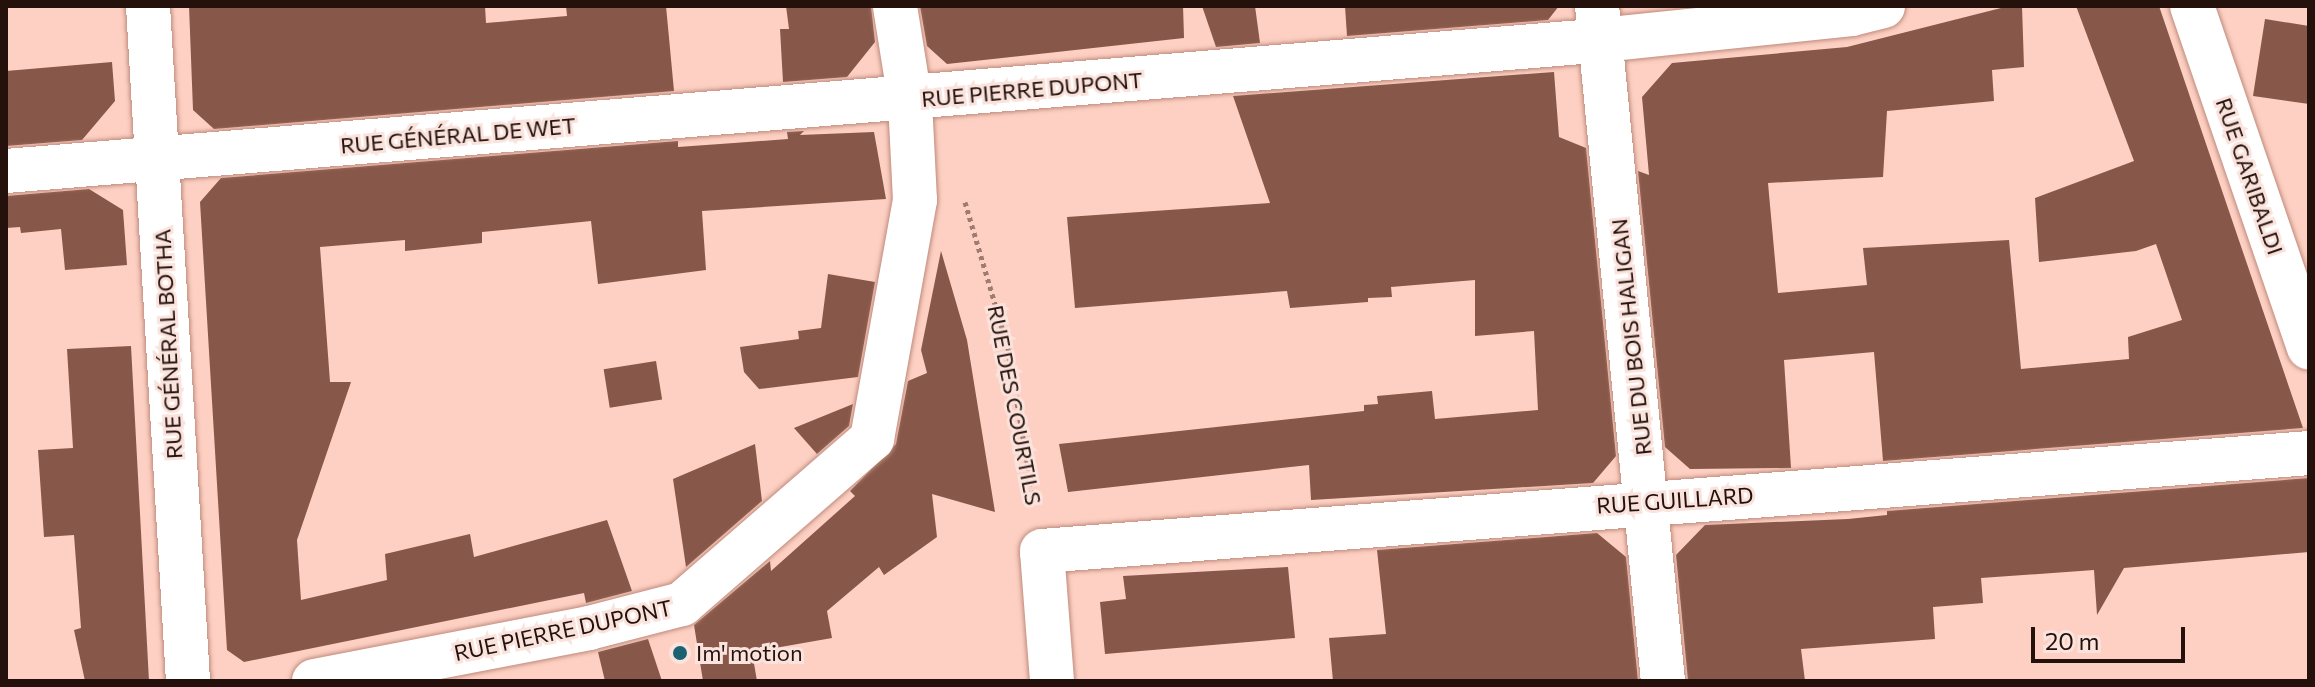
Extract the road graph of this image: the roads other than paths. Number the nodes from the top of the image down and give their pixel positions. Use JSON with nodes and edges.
{"nodes":[{"id":1,"x":148,"y":6,"type":"edge"},
{"id":2,"x":895,"y":6,"type":"edge"},
{"id":3,"x":1883,"y":6,"type":"edge"},
{"id":4,"x":2192,"y":6,"type":"edge"},
{"id":5,"x":1600,"y":23,"type":"edge"},
{"id":6,"x":910,"y":100,"type":"junction"},
{"id":7,"x":157,"y":159,"type":"junction"},
{"id":8,"x":6,"y":171,"type":"edge"},
{"id":9,"x":2309,"y":347,"type":"edge"},
{"id":10,"x":2309,"y":453,"type":"edge"},
{"id":11,"x":1647,"y":502,"type":"junction"},
{"id":12,"x":380,"y":675,"type":"edge"},
{"id":13,"x":188,"y":681,"type":"edge"},
{"id":14,"x":314,"y":681,"type":"edge"},
{"id":15,"x":1052,"y":681,"type":"edge"},
{"id":16,"x":1663,"y":681,"type":"edge"}],
"edges":[{"from":1,"to":7,"type":"street","name":"RUE GÉNÉRAL BOTHA"},
{"from":2,"to":6,"type":"street"},
{"from":3,"to":5,"type":"street","name":"RUE PIERRE DUPONT"},
{"from":4,"to":9,"type":"street","name":"RUE GARIBALDI"},
{"from":5,"to":6,"type":"street","name":"RUE PIERRE DUPONT"},
{"from":5,"to":11,"type":"street","name":"RUE DU BOIS HALIGAN"},
{"from":6,"to":7,"type":"street","name":"RUE GÉNÉRAL DE WET"},
{"from":6,"to":12,"type":"street","name":"RUE PIERRE DUPONT"},
{"from":7,"to":8,"type":"street","name":"RUE GÉNÉRAL DE WET"},
{"from":7,"to":13,"type":"street","name":"RUE GÉNÉRAL BOTHA"},
{"from":10,"to":11,"type":"street","name":"RUE GUILLARD"},
{"from":11,"to":15,"type":"street","name":"RUE GUILLARD"},
{"from":11,"to":16,"type":"street","name":"RUE DU BOIS HALIGAN"},
{"from":12,"to":14,"type":"street","name":"RUE PIERRE DUPONT"}]}
